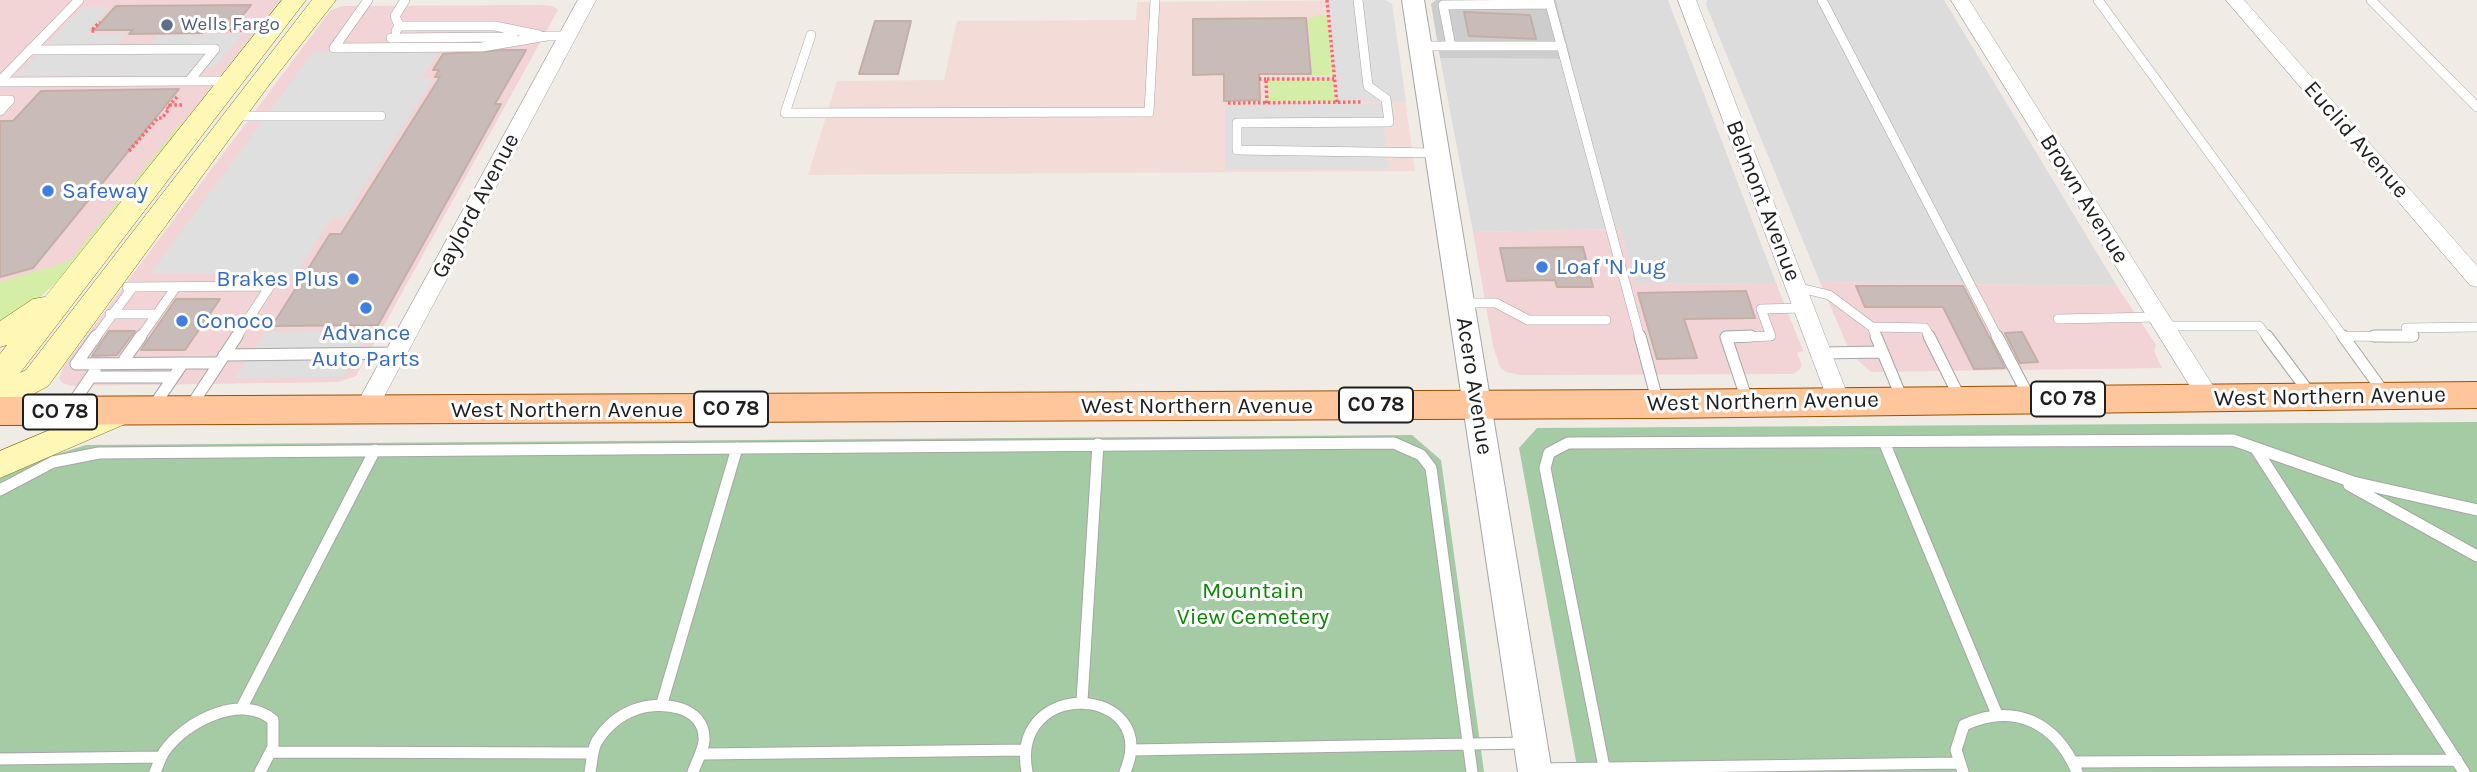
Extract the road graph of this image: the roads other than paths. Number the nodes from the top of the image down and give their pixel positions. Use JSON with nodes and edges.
{"nodes":[{"id":1,"x":79,"y":0,"type":"edge"},
{"id":2,"x":294,"y":0,"type":"edge"},
{"id":3,"x":324,"y":0,"type":"edge"},
{"id":4,"x":368,"y":0,"type":"edge"},
{"id":5,"x":405,"y":0,"type":"edge"},
{"id":6,"x":587,"y":0,"type":"edge"},
{"id":7,"x":1155,"y":0,"type":"edge"},
{"id":8,"x":1358,"y":0,"type":"edge"},
{"id":9,"x":1413,"y":0,"type":"edge"},
{"id":10,"x":1687,"y":0,"type":"edge"},
{"id":11,"x":1822,"y":0,"type":"edge"},
{"id":12,"x":1960,"y":0,"type":"edge"},
{"id":13,"x":2098,"y":0,"type":"edge"},
{"id":14,"x":2235,"y":0,"type":"edge"},
{"id":15,"x":2371,"y":0,"type":"edge"},
{"id":16,"x":1550,"y":2,"type":"edge"},
{"id":17,"x":557,"y":36,"type":"junction"},
{"id":18,"x":811,"y":36,"type":"dead end"},
{"id":19,"x":392,"y":37,"type":"junction"},
{"id":20,"x":1420,"y":46,"type":"junction"},
{"id":21,"x":1451,"y":46,"type":"junction"},
{"id":22,"x":1562,"y":46,"type":"junction"},
{"id":23,"x":30,"y":50,"type":"junction"},
{"id":24,"x":0,"y":81,"type":"edge"},
{"id":25,"x":189,"y":81,"type":"junction"},
{"id":26,"x":229,"y":81,"type":"junction"},
{"id":27,"x":0,"y":100,"type":"edge"},
{"id":28,"x":2477,"y":107,"type":"edge"},
{"id":29,"x":0,"y":110,"type":"edge"},
{"id":30,"x":233,"y":116,"type":"junction"},
{"id":31,"x":381,"y":116,"type":"dead end"},
{"id":32,"x":1436,"y":153,"type":"junction"},
{"id":33,"x":2477,"y":280,"type":"edge"},
{"id":34,"x":72,"y":284,"type":"junction"},
{"id":35,"x":176,"y":287,"type":"junction"},
{"id":36,"x":1796,"y":287,"type":"junction"},
{"id":37,"x":110,"y":300,"type":"junction"},
{"id":38,"x":1461,"y":303,"type":"junction"},
{"id":39,"x":1804,"y":308,"type":"junction"},
{"id":40,"x":157,"y":313,"type":"junction"},
{"id":41,"x":2058,"y":319,"type":"dead end"},
{"id":42,"x":1606,"y":320,"type":"dead end"},
{"id":43,"x":2161,"y":321,"type":"junction"},
{"id":44,"x":1872,"y":327,"type":"junction"},
{"id":45,"x":2477,"y":327,"type":"edge"},
{"id":46,"x":0,"y":336,"type":"edge"},
{"id":47,"x":2343,"y":336,"type":"junction"},
{"id":48,"x":1882,"y":352,"type":"junction"},
{"id":49,"x":397,"y":353,"type":"junction"},
{"id":50,"x":1821,"y":353,"type":"junction"},
{"id":51,"x":222,"y":359,"type":"junction"},
{"id":52,"x":101,"y":363,"type":"junction"},
{"id":53,"x":122,"y":363,"type":"junction"},
{"id":54,"x":183,"y":363,"type":"junction"},
{"id":55,"x":91,"y":377,"type":"junction"},
{"id":56,"x":173,"y":377,"type":"junction"},
{"id":57,"x":1,"y":393,"type":"edge"},
{"id":58,"x":2477,"y":395,"type":"edge"},
{"id":59,"x":2387,"y":396,"type":"junction"},
{"id":60,"x":2313,"y":397,"type":"junction"},
{"id":61,"x":2210,"y":398,"type":"junction"},
{"id":62,"x":2030,"y":400,"type":"junction"},
{"id":63,"x":1839,"y":401,"type":"junction"},
{"id":64,"x":1903,"y":401,"type":"junction"},
{"id":65,"x":1961,"y":401,"type":"junction"},
{"id":66,"x":1748,"y":403,"type":"junction"},
{"id":67,"x":1658,"y":404,"type":"junction"},
{"id":68,"x":1478,"y":405,"type":"junction"},
{"id":69,"x":365,"y":411,"type":"junction"},
{"id":70,"x":66,"y":412,"type":"junction"},
{"id":71,"x":135,"y":412,"type":"junction"},
{"id":72,"x":187,"y":412,"type":"junction"},
{"id":73,"x":1884,"y":442,"type":"junction"},
{"id":74,"x":1098,"y":444,"type":"junction"},
{"id":75,"x":737,"y":448,"type":"junction"},
{"id":76,"x":2256,"y":449,"type":"junction"},
{"id":77,"x":375,"y":450,"type":"junction"},
{"id":78,"x":0,"y":465,"type":"edge"},
{"id":79,"x":2334,"y":477,"type":"junction"},
{"id":80,"x":0,"y":489,"type":"edge"},
{"id":81,"x":2477,"y":510,"type":"edge"},
{"id":82,"x":2477,"y":556,"type":"edge"},
{"id":83,"x":1082,"y":701,"type":"junction"},
{"id":84,"x":662,"y":703,"type":"junction"},
{"id":85,"x":242,"y":707,"type":"junction"},
{"id":86,"x":1996,"y":712,"type":"junction"},
{"id":87,"x":1468,"y":744,"type":"junction"},
{"id":88,"x":1024,"y":750,"type":"junction"},
{"id":89,"x":1132,"y":750,"type":"junction"},
{"id":90,"x":273,"y":752,"type":"junction"},
{"id":91,"x":592,"y":753,"type":"junction"},
{"id":92,"x":704,"y":754,"type":"junction"},
{"id":93,"x":160,"y":757,"type":"junction"},
{"id":94,"x":0,"y":759,"type":"edge"},
{"id":95,"x":1533,"y":761,"type":"edge"},
{"id":96,"x":2460,"y":766,"type":"edge"},
{"id":97,"x":1961,"y":767,"type":"edge"},
{"id":98,"x":2075,"y":767,"type":"edge"},
{"id":99,"x":1604,"y":770,"type":"edge"},
{"id":100,"x":155,"y":772,"type":"edge"},
{"id":101,"x":260,"y":772,"type":"edge"},
{"id":102,"x":590,"y":772,"type":"edge"},
{"id":103,"x":694,"y":772,"type":"edge"},
{"id":104,"x":1027,"y":772,"type":"edge"},
{"id":105,"x":1125,"y":772,"type":"edge"},
{"id":106,"x":1472,"y":772,"type":"edge"}],
"edges":[{"from":1,"to":23,"type":"lane"},
{"from":2,"to":26,"type":"main road"},
{"from":3,"to":30,"type":"main road"},
{"from":4,"to":19,"type":"lane"},
{"from":5,"to":19,"type":"lane"},
{"from":6,"to":17,"type":"street","name":"Gaylord Avenue"},
{"from":7,"to":18,"type":"lane"},
{"from":8,"to":32,"type":"lane"},
{"from":9,"to":20,"type":"street","name":"Acero Avenue"},
{"from":10,"to":36,"type":"street","name":"Belmont Avenue"},
{"from":11,"to":62,"type":"lane"},
{"from":12,"to":43,"type":"street","name":"Brown Avenue"},
{"from":13,"to":47,"type":"lane"},
{"from":14,"to":33,"type":"street","name":"Euclid Avenue"},
{"from":15,"to":28,"type":"lane"},
{"from":16,"to":21,"type":"lane"},
{"from":16,"to":22,"type":"lane"},
{"from":17,"to":19,"type":"lane"},
{"from":17,"to":19,"type":"lane"},
{"from":17,"to":49,"type":"street","name":"Gaylord Avenue"},
{"from":20,"to":21,"type":"lane"},
{"from":20,"to":32,"type":"street","name":"Acero Avenue"},
{"from":21,"to":22,"type":"lane"},
{"from":22,"to":67,"type":"lane"},
{"from":23,"to":24,"type":"lane"},
{"from":23,"to":25,"type":"lane"},
{"from":24,"to":25,"type":"lane"},
{"from":25,"to":26,"type":"lane"},
{"from":26,"to":34,"type":"main road"},
{"from":27,"to":29,"type":"lane"},
{"from":30,"to":31,"type":"lane"},
{"from":30,"to":37,"type":"main road"},
{"from":32,"to":38,"type":"street","name":"Acero Avenue"},
{"from":34,"to":46,"type":"main road"},
{"from":34,"to":57,"type":"main road"},
{"from":35,"to":37,"type":"lane"},
{"from":35,"to":40,"type":"lane"},
{"from":35,"to":51,"type":"lane"},
{"from":36,"to":39,"type":"street","name":"Belmont Avenue"},
{"from":36,"to":44,"type":"lane"},
{"from":37,"to":40,"type":"lane"},
{"from":37,"to":52,"type":"lane"},
{"from":37,"to":57,"type":"main road"},
{"from":38,"to":42,"type":"lane"},
{"from":38,"to":68,"type":"street","name":"Acero Avenue"},
{"from":39,"to":50,"type":"street","name":"Belmont Avenue"},
{"from":39,"to":66,"type":"lane"},
{"from":40,"to":53,"type":"lane"},
{"from":41,"to":43,"type":"lane"},
{"from":43,"to":60,"type":"lane"},
{"from":43,"to":61,"type":"street","name":"Brown Avenue"},
{"from":44,"to":48,"type":"lane"},
{"from":44,"to":65,"type":"lane"},
{"from":45,"to":47,"type":"lane"},
{"from":47,"to":59,"type":"lane"},
{"from":48,"to":50,"type":"lane"},
{"from":48,"to":64,"type":"lane"},
{"from":49,"to":51,"type":"lane"},
{"from":49,"to":69,"type":"street","name":"Gaylord Avenue"},
{"from":50,"to":63,"type":"street","name":"Belmont Avenue"},
{"from":51,"to":54,"type":"lane"},
{"from":51,"to":72,"type":"lane"},
{"from":52,"to":53,"type":"lane"},
{"from":52,"to":55,"type":"lane"},
{"from":53,"to":54,"type":"lane"},
{"from":54,"to":56,"type":"lane"},
{"from":55,"to":56,"type":"lane"},
{"from":55,"to":70,"type":"lane"},
{"from":56,"to":71,"type":"lane"},
{"from":57,"to":70,"type":"main road","name":"West Northern Avenue","number":"CO 78"},
{"from":58,"to":59,"type":"main road","name":"West Northern Avenue","number":"CO 78"},
{"from":59,"to":60,"type":"main road","name":"West Northern Avenue","number":"CO 78"},
{"from":60,"to":61,"type":"main road","name":"West Northern Avenue","number":"CO 78"},
{"from":61,"to":62,"type":"main road","name":"West Northern Avenue","number":"CO 78"},
{"from":62,"to":65,"type":"main road","name":"West Northern Avenue","number":"CO 78"},
{"from":63,"to":64,"type":"main road","name":"West Northern Avenue","number":"CO 78"},
{"from":63,"to":66,"type":"main road","name":"West Northern Avenue","number":"CO 78"},
{"from":64,"to":65,"type":"main road","name":"West Northern Avenue","number":"CO 78"},
{"from":66,"to":67,"type":"main road","name":"West Northern Avenue","number":"CO 78"},
{"from":67,"to":68,"type":"main road","name":"West Northern Avenue","number":"CO 78"},
{"from":68,"to":69,"type":"main road","name":"West Northern Avenue","number":"CO 78"},
{"from":68,"to":95,"type":"street","name":"Acero Avenue"},
{"from":69,"to":72,"type":"main road","name":"West Northern Avenue","number":"CO 78"},
{"from":70,"to":71,"type":"main road","name":"West Northern Avenue","number":"CO 78"},
{"from":71,"to":72,"type":"main road","name":"West Northern Avenue","number":"CO 78"},
{"from":71,"to":78,"type":"main road"},
{"from":73,"to":76,"type":"lane"},
{"from":73,"to":86,"type":"lane"},
{"from":73,"to":99,"type":"lane"},
{"from":74,"to":75,"type":"lane"},
{"from":74,"to":83,"type":"lane"},
{"from":74,"to":87,"type":"lane"},
{"from":75,"to":77,"type":"lane"},
{"from":75,"to":84,"type":"lane"},
{"from":76,"to":79,"type":"lane"},
{"from":76,"to":96,"type":"lane"},
{"from":77,"to":80,"type":"lane"},
{"from":77,"to":85,"type":"lane"},
{"from":79,"to":81,"type":"lane"},
{"from":79,"to":82,"type":"lane"},
{"from":83,"to":88,"type":"lane"},
{"from":83,"to":89,"type":"lane"},
{"from":84,"to":91,"type":"lane"},
{"from":84,"to":92,"type":"lane"},
{"from":85,"to":90,"type":"lane"},
{"from":85,"to":93,"type":"lane"},
{"from":86,"to":97,"type":"lane"},
{"from":86,"to":98,"type":"lane"},
{"from":87,"to":89,"type":"lane"},
{"from":87,"to":95,"type":"lane"},
{"from":87,"to":106,"type":"lane"},
{"from":88,"to":92,"type":"lane"},
{"from":88,"to":104,"type":"lane"},
{"from":89,"to":105,"type":"lane"},
{"from":90,"to":91,"type":"lane"},
{"from":90,"to":101,"type":"lane"},
{"from":91,"to":102,"type":"lane"},
{"from":92,"to":103,"type":"lane"},
{"from":93,"to":94,"type":"lane"},
{"from":93,"to":100,"type":"lane"},
{"from":95,"to":99,"type":"lane"},
{"from":96,"to":98,"type":"lane"},
{"from":97,"to":99,"type":"lane"}]}
